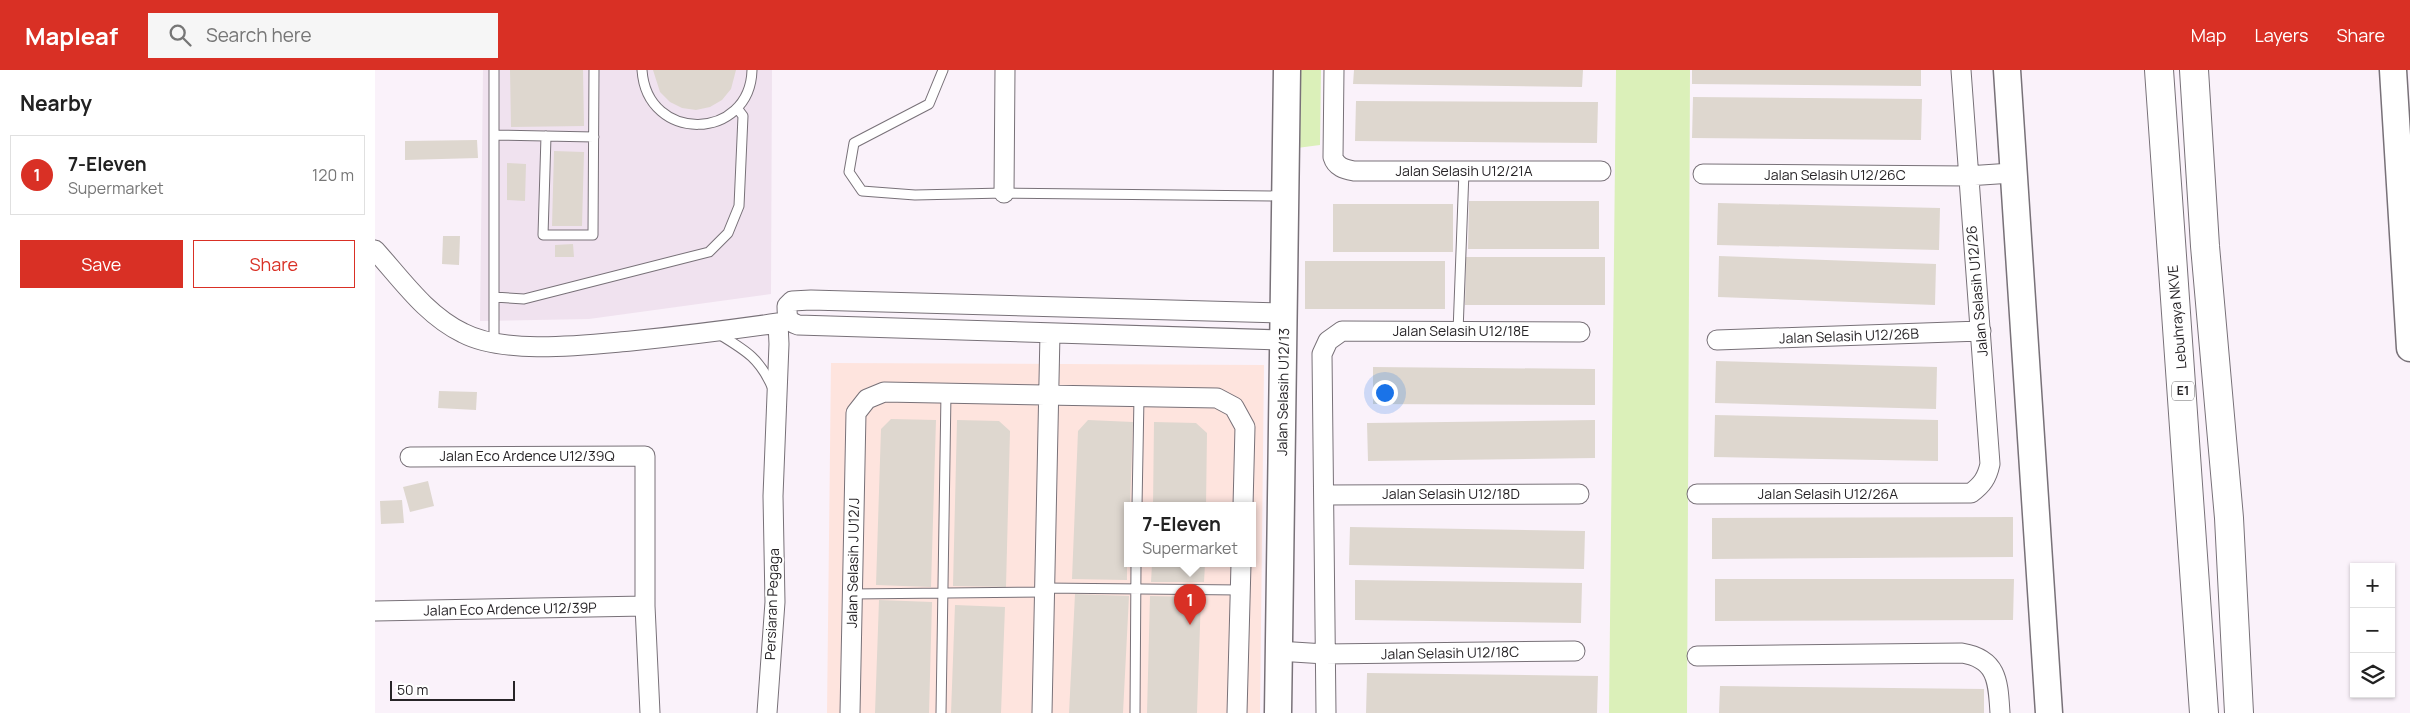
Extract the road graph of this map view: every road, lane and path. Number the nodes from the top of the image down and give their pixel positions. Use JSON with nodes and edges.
{"nodes":[{"id":1,"x":494,"y":70,"type":"edge"},
{"id":2,"x":594,"y":70,"type":"edge"},
{"id":3,"x":643,"y":70,"type":"edge"},
{"id":4,"x":752,"y":70,"type":"edge"},
{"id":5,"x":943,"y":70,"type":"edge"},
{"id":6,"x":1005,"y":70,"type":"edge"},
{"id":7,"x":1287,"y":70,"type":"edge"},
{"id":8,"x":1334,"y":70,"type":"edge"},
{"id":9,"x":1961,"y":70,"type":"edge"},
{"id":10,"x":2007,"y":70,"type":"edge"},
{"id":11,"x":2159,"y":70,"type":"edge"},
{"id":12,"x":2195,"y":70,"type":"edge"},
{"id":13,"x":2393,"y":70,"type":"edge"},
{"id":14,"x":737,"y":108,"type":"junction"},
{"id":15,"x":2403,"y":119,"type":"edge"},
{"id":16,"x":494,"y":135,"type":"junction"},
{"id":17,"x":546,"y":136,"type":"junction"},
{"id":18,"x":594,"y":138,"type":"junction"},
{"id":19,"x":1464,"y":170,"type":"junction"},
{"id":20,"x":1601,"y":171,"type":"dead end"},
{"id":21,"x":2012,"y":173,"type":"junction"},
{"id":22,"x":1703,"y":174,"type":"dead end"},
{"id":23,"x":1967,"y":176,"type":"junction"},
{"id":24,"x":1004,"y":193,"type":"junction"},
{"id":25,"x":1285,"y":196,"type":"junction"},
{"id":26,"x":375,"y":250,"type":"edge"},
{"id":27,"x":494,"y":297,"type":"junction"},
{"id":28,"x":1284,"y":313,"type":"junction"},
{"id":29,"x":1981,"y":331,"type":"junction"},
{"id":30,"x":715,"y":332,"type":"junction"},
{"id":31,"x":1458,"y":332,"type":"junction"},
{"id":32,"x":1580,"y":332,"type":"dead end"},
{"id":33,"x":1050,"y":333,"type":"junction"},
{"id":34,"x":1284,"y":340,"type":"junction"},
{"id":35,"x":1717,"y":340,"type":"dead end"},
{"id":36,"x":494,"y":343,"type":"junction"},
{"id":37,"x":2410,"y":348,"type":"edge"},
{"id":38,"x":946,"y":393,"type":"junction"},
{"id":39,"x":1047,"y":395,"type":"junction"},
{"id":40,"x":1139,"y":397,"type":"junction"},
{"id":41,"x":777,"y":398,"type":"junction"},
{"id":42,"x":410,"y":457,"type":"dead end"},
{"id":43,"x":1959,"y":493,"type":"joint"},
{"id":44,"x":1579,"y":494,"type":"dead end"},
{"id":45,"x":1697,"y":494,"type":"dead end"},
{"id":46,"x":1324,"y":495,"type":"junction"},
{"id":47,"x":1137,"y":502,"type":"edge"},
{"id":48,"x":1243,"y":502,"type":"edge"},
{"id":49,"x":1137,"y":567,"type":"edge"},
{"id":50,"x":1241,"y":567,"type":"edge"},
{"id":51,"x":1136,"y":589,"type":"junction"},
{"id":52,"x":1044,"y":590,"type":"junction"},
{"id":53,"x":1240,"y":590,"type":"junction"},
{"id":54,"x":852,"y":594,"type":"junction"},
{"id":55,"x":943,"y":594,"type":"junction"},
{"id":56,"x":645,"y":606,"type":"junction"},
{"id":57,"x":375,"y":611,"type":"edge"},
{"id":58,"x":1575,"y":651,"type":"dead end"},
{"id":59,"x":1278,"y":652,"type":"junction"},
{"id":60,"x":1325,"y":654,"type":"junction"},
{"id":61,"x":1697,"y":656,"type":"dead end"},
{"id":62,"x":650,"y":713,"type":"edge"},
{"id":63,"x":767,"y":713,"type":"edge"},
{"id":64,"x":850,"y":713,"type":"edge"},
{"id":65,"x":941,"y":713,"type":"edge"},
{"id":66,"x":1042,"y":713,"type":"edge"},
{"id":67,"x":1135,"y":713,"type":"edge"},
{"id":68,"x":1237,"y":713,"type":"edge"},
{"id":69,"x":1278,"y":713,"type":"edge"},
{"id":70,"x":1326,"y":713,"type":"edge"},
{"id":71,"x":1999,"y":713,"type":"edge"},
{"id":72,"x":2049,"y":713,"type":"edge"},
{"id":73,"x":2204,"y":713,"type":"edge"},
{"id":74,"x":2239,"y":713,"type":"edge"}],
"edges":[{"from":1,"to":16,"type":"lane"},
{"from":2,"to":18,"type":"lane"},
{"from":3,"to":14,"type":"lane"},
{"from":4,"to":14,"type":"lane"},
{"from":5,"to":24,"type":"lane"},
{"from":6,"to":24,"type":"street"},
{"from":7,"to":25,"type":"street","name":"Jalan Selasih U12/13"},
{"from":8,"to":19,"type":"street","name":"Jalan Selasih U12/21A"},
{"from":9,"to":23,"type":"street","name":"Jalan Selasih U12/26"},
{"from":10,"to":21,"type":"street"},
{"from":11,"to":73,"type":"highway","name":"Lebuhraya NKVE","number":"E1"},
{"from":12,"to":74,"type":"highway"},
{"from":13,"to":15,"type":"street"},
{"from":14,"to":27,"type":"lane"},
{"from":15,"to":37,"type":"street"},
{"from":16,"to":17,"type":"lane"},
{"from":16,"to":27,"type":"lane"},
{"from":17,"to":18,"type":"lane"},
{"from":17,"to":18,"type":"lane"},
{"from":19,"to":20,"type":"street","name":"Jalan Selasih U12/21A"},
{"from":19,"to":31,"type":"lane"},
{"from":21,"to":23,"type":"street","name":"Jalan Selasih U12/26C"},
{"from":21,"to":72,"type":"street"},
{"from":22,"to":23,"type":"street","name":"Jalan Selasih U12/26C"},
{"from":23,"to":29,"type":"street","name":"Jalan Selasih U12/26"},
{"from":24,"to":25,"type":"lane"},
{"from":25,"to":28,"type":"street","name":"Jalan Selasih U12/13"},
{"from":26,"to":36,"type":"street"},
{"from":27,"to":36,"type":"lane"},
{"from":28,"to":33,"type":"street"},
{"from":28,"to":34,"type":"street","name":"Jalan Selasih U12/13"},
{"from":29,"to":35,"type":"street","name":"Jalan Selasih U12/26B"},
{"from":29,"to":43,"type":"street","name":"Jalan Selasih U12/26"},
{"from":30,"to":36,"type":"street"},
{"from":30,"to":41,"type":"lane"},
{"from":30,"to":41,"type":"street","name":"Persiaran Pegaga"},
{"from":31,"to":32,"type":"street","name":"Jalan Selasih U12/18E"},
{"from":31,"to":46,"type":"street","name":"Jalan Selasih U12/18E"},
{"from":33,"to":34,"type":"street"},
{"from":33,"to":39,"type":"street"},
{"from":34,"to":59,"type":"street","name":"Jalan Selasih U12/13"},
{"from":38,"to":39,"type":"street"},
{"from":38,"to":54,"type":"street","name":"Jalan Selasih J U12/J"},
{"from":38,"to":55,"type":"lane"},
{"from":39,"to":40,"type":"street"},
{"from":39,"to":52,"type":"street"},
{"from":40,"to":47,"type":"lane"},
{"from":40,"to":48,"type":"street"},
{"from":41,"to":63,"type":"street","name":"Persiaran Pegaga"},
{"from":42,"to":56,"type":"street","name":"Jalan Eco Ardence U12/39Q"},
{"from":43,"to":45,"type":"street","name":"Jalan Selasih U12/26A"},
{"from":44,"to":46,"type":"street","name":"Jalan Selasih U12/18D"},
{"from":46,"to":60,"type":"street"},
{"from":49,"to":51,"type":"lane"},
{"from":50,"to":53,"type":"street"},
{"from":51,"to":52,"type":"lane"},
{"from":51,"to":53,"type":"lane"},
{"from":51,"to":67,"type":"lane"},
{"from":52,"to":55,"type":"lane"},
{"from":52,"to":66,"type":"street"},
{"from":53,"to":68,"type":"street"},
{"from":54,"to":55,"type":"lane"},
{"from":54,"to":64,"type":"street","name":"Jalan Selasih J U12/J"},
{"from":55,"to":65,"type":"lane"},
{"from":56,"to":57,"type":"street","name":"Jalan Eco Ardence U12/39P"},
{"from":56,"to":62,"type":"street"},
{"from":58,"to":60,"type":"street","name":"Jalan Selasih U12/18C"},
{"from":59,"to":60,"type":"street","name":"Jalan Selasih U12/18C"},
{"from":59,"to":69,"type":"street","name":"Jalan Selasih U12/13"},
{"from":60,"to":70,"type":"street"},
{"from":61,"to":71,"type":"street"}]}
